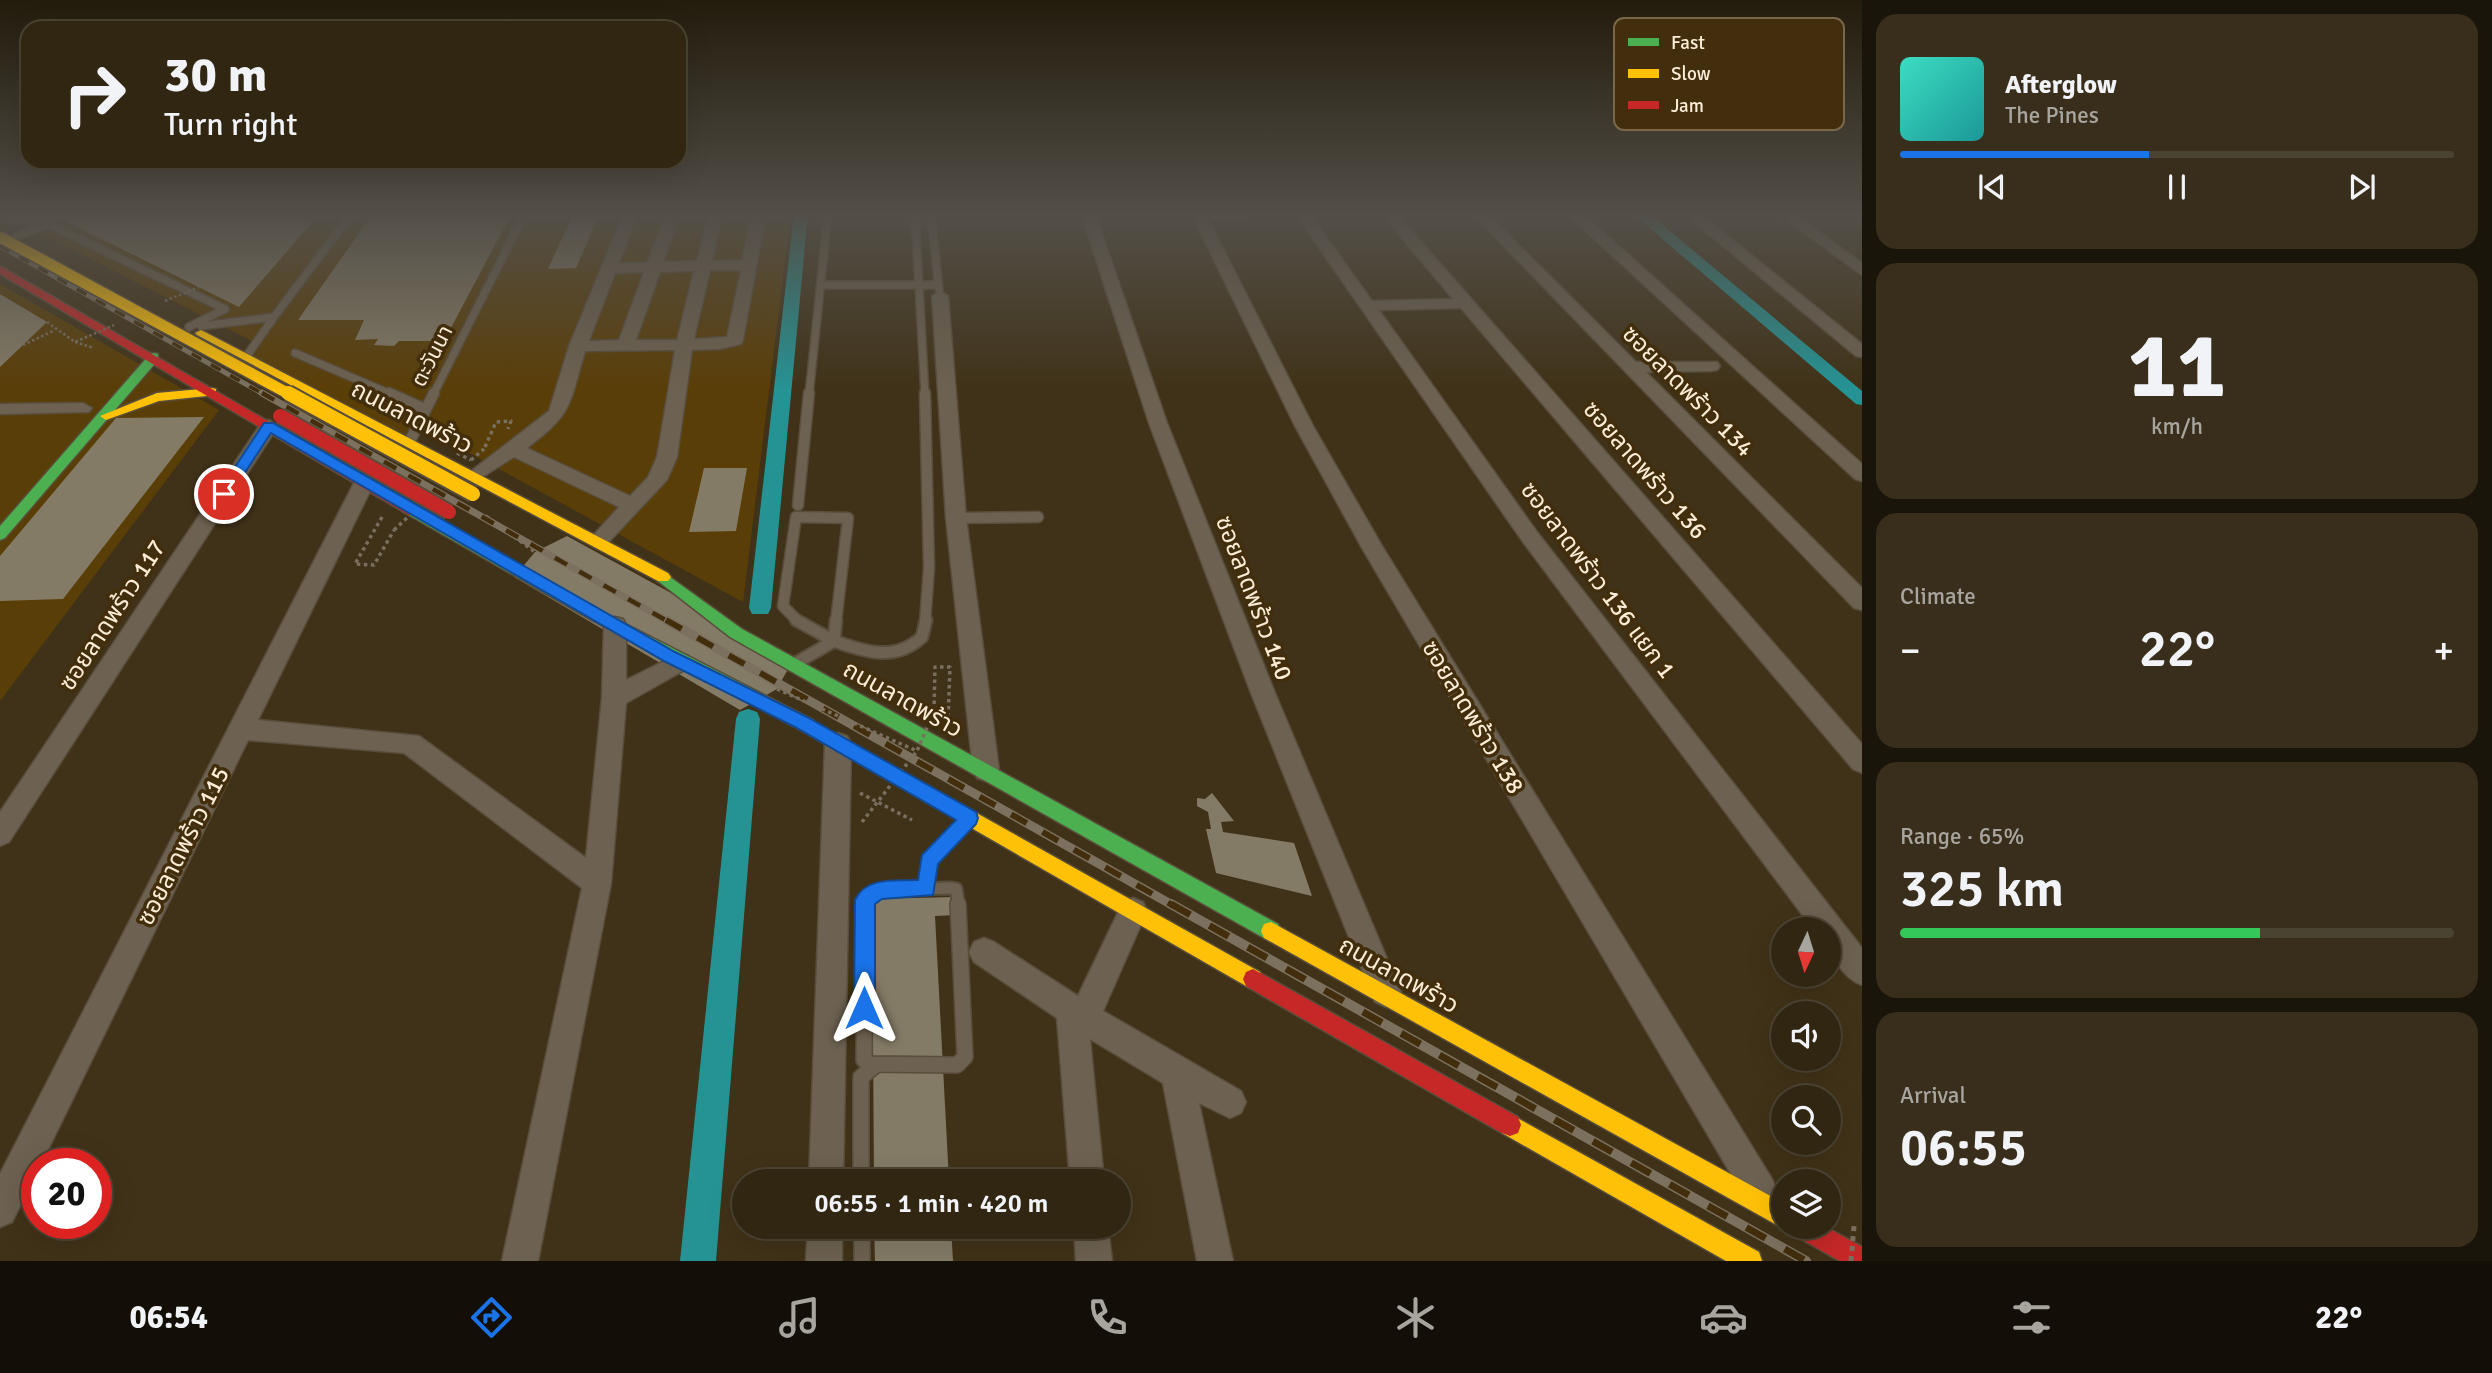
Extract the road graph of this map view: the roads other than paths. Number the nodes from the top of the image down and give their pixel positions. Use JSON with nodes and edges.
{"nodes":[{"id":1,"x":5,"y":272,"type":"edge"},
{"id":2,"x":26,"y":272,"type":"edge"},
{"id":3,"x":64,"y":272,"type":"edge"},
{"id":4,"x":85,"y":272,"type":"edge"},
{"id":5,"x":148,"y":272,"type":"edge"},
{"id":6,"x":308,"y":272,"type":"edge"},
{"id":7,"x":495,"y":272,"type":"edge"},
{"id":8,"x":609,"y":272,"type":"edge"},
{"id":9,"x":651,"y":272,"type":"edge"},
{"id":10,"x":702,"y":272,"type":"edge"},
{"id":11,"x":747,"y":272,"type":"edge"},
{"id":12,"x":823,"y":272,"type":"edge"},
{"id":13,"x":919,"y":272,"type":"edge"},
{"id":14,"x":937,"y":272,"type":"edge"},
{"id":15,"x":1108,"y":272,"type":"edge"},
{"id":16,"x":1227,"y":272,"type":"edge"},
{"id":17,"x":1342,"y":272,"type":"edge"},
{"id":18,"x":1438,"y":272,"type":"edge"},
{"id":19,"x":1537,"y":272,"type":"edge"},
{"id":20,"x":1638,"y":272,"type":"edge"},
{"id":21,"x":1762,"y":272,"type":"edge"},
{"id":22,"x":822,"y":285,"type":"junction"},
{"id":23,"x":920,"y":285,"type":"junction"},
{"id":24,"x":939,"y":291,"type":"junction"},
{"id":25,"x":1465,"y":303,"type":"junction"},
{"id":26,"x":1366,"y":306,"type":"junction"},
{"id":27,"x":274,"y":317,"type":"junction"},
{"id":28,"x":187,"y":326,"type":"junction"},
{"id":29,"x":684,"y":345,"type":"junction"},
{"id":30,"x":578,"y":346,"type":"junction"},
{"id":31,"x":625,"y":346,"type":"junction"},
{"id":32,"x":1862,"y":352,"type":"edge"},
{"id":33,"x":134,"y":353,"type":"junction"},
{"id":34,"x":295,"y":353,"type":"dead end"},
{"id":35,"x":154,"y":357,"type":"junction"},
{"id":36,"x":246,"y":357,"type":"junction"},
{"id":37,"x":1711,"y":366,"type":"dead end"},
{"id":38,"x":1630,"y":367,"type":"junction"},
{"id":39,"x":212,"y":392,"type":"junction"},
{"id":40,"x":88,"y":403,"type":"joint"},
{"id":41,"x":0,"y":409,"type":"edge"},
{"id":42,"x":425,"y":409,"type":"junction"},
{"id":43,"x":99,"y":420,"type":"junction"},
{"id":44,"x":269,"y":426,"type":"junction"},
{"id":45,"x":65,"y":429,"type":"dead end"},
{"id":46,"x":410,"y":441,"type":"junction"},
{"id":47,"x":514,"y":449,"type":"junction"},
{"id":48,"x":476,"y":475,"type":"junction"},
{"id":49,"x":1862,"y":475,"type":"edge"},
{"id":50,"x":365,"y":481,"type":"junction"},
{"id":51,"x":798,"y":505,"type":"dead end"},
{"id":52,"x":633,"y":506,"type":"junction"},
{"id":53,"x":455,"y":516,"type":"dead end"},
{"id":54,"x":1038,"y":517,"type":"dead end"},
{"id":55,"x":957,"y":518,"type":"junction"},
{"id":56,"x":0,"y":536,"type":"edge"},
{"id":57,"x":552,"y":537,"type":"dead end"},
{"id":58,"x":599,"y":540,"type":"junction"},
{"id":59,"x":653,"y":591,"type":"dead end"},
{"id":60,"x":1862,"y":602,"type":"edge"},
{"id":61,"x":617,"y":617,"type":"junction"},
{"id":62,"x":736,"y":633,"type":"junction"},
{"id":63,"x":834,"y":641,"type":"junction"},
{"id":64,"x":680,"y":662,"type":"junction"},
{"id":65,"x":794,"y":664,"type":"junction"},
{"id":66,"x":614,"y":698,"type":"junction"},
{"id":67,"x":801,"y":722,"type":"junction"},
{"id":68,"x":242,"y":729,"type":"junction"},
{"id":69,"x":838,"y":743,"type":"junction"},
{"id":70,"x":1862,"y":762,"type":"edge"},
{"id":71,"x":986,"y":771,"type":"junction"},
{"id":72,"x":969,"y":818,"type":"junction"},
{"id":73,"x":0,"y":834,"type":"edge"},
{"id":74,"x":597,"y":883,"type":"junction"},
{"id":75,"x":926,"y":888,"type":"junction"},
{"id":76,"x":1133,"y":911,"type":"junction"},
{"id":77,"x":984,"y":952,"type":"dead end"},
{"id":78,"x":1862,"y":971,"type":"edge"},
{"id":79,"x":1387,"y":995,"type":"junction"},
{"id":80,"x":1078,"y":1014,"type":"junction"},
{"id":81,"x":876,"y":1065,"type":"junction"},
{"id":82,"x":1177,"y":1075,"type":"junction"},
{"id":83,"x":1230,"y":1102,"type":"dead end"},
{"id":84,"x":826,"y":1169,"type":"edge"},
{"id":85,"x":861,"y":1169,"type":"edge"},
{"id":86,"x":1086,"y":1169,"type":"edge"},
{"id":87,"x":1771,"y":1202,"type":"edge"},
{"id":88,"x":1771,"y":1209,"type":"edge"},
{"id":89,"x":0,"y":1210,"type":"edge"},
{"id":90,"x":825,"y":1239,"type":"edge"},
{"id":91,"x":862,"y":1239,"type":"edge"},
{"id":92,"x":1092,"y":1239,"type":"edge"},
{"id":93,"x":1824,"y":1239,"type":"edge"},
{"id":94,"x":1862,"y":1260,"type":"edge"},
{"id":95,"x":520,"y":1261,"type":"edge"},
{"id":96,"x":824,"y":1261,"type":"edge"},
{"id":97,"x":862,"y":1261,"type":"edge"},
{"id":98,"x":1094,"y":1261,"type":"edge"},
{"id":99,"x":1215,"y":1261,"type":"edge"},
{"id":100,"x":1750,"y":1261,"type":"edge"}],
"edges":[{"from":1,"to":33,"type":"main road"},
{"from":2,"to":53,"type":"main road","bridge":true},
{"from":3,"to":57,"type":"main road","bridge":true},
{"from":4,"to":28,"type":"main road","name":"ถนนลาดพร้าว"},
{"from":5,"to":28,"type":"lane"},
{"from":6,"to":27,"type":"lane"},
{"from":7,"to":42,"type":"lane","name":"ตะวันนา"},
{"from":8,"to":30,"type":"street"},
{"from":9,"to":31,"type":"street"},
{"from":10,"to":29,"type":"street"},
{"from":11,"to":29,"type":"street"},
{"from":12,"to":22,"type":"lane"},
{"from":13,"to":23,"type":"lane"},
{"from":14,"to":24,"type":"lane"},
{"from":15,"to":79,"type":"street","name":"ซอยลาดพร้าว 140"},
{"from":16,"to":87,"type":"street","name":"ซอยลาดพร้าว 138"},
{"from":17,"to":26,"type":"street","name":"ซอยลาดพร้าว 136 แยก 1"},
{"from":18,"to":25,"type":"street","name":"ซอยลาดพร้าว 136"},
{"from":19,"to":38,"type":"street","name":"ซอยลาดพร้าว 134"},
{"from":20,"to":49,"type":"street"},
{"from":21,"to":32,"type":"street"},
{"from":22,"to":23,"type":"lane"},
{"from":22,"to":51,"type":"lane"},
{"from":23,"to":24,"type":"lane"},
{"from":23,"to":63,"type":"lane"},
{"from":24,"to":55,"type":"street"},
{"from":25,"to":26,"type":"street"},
{"from":25,"to":70,"type":"street","name":"ซอยลาดพร้าว 136"},
{"from":26,"to":78,"type":"street","name":"ซอยลาดพร้าว 136 แยก 1"},
{"from":27,"to":28,"type":"lane"},
{"from":27,"to":36,"type":"lane"},
{"from":28,"to":33,"type":"main road"},
{"from":28,"to":35,"type":"main road"},
{"from":28,"to":36,"type":"main road","name":"ถนนลาดพร้าว"},
{"from":29,"to":31,"type":"street"},
{"from":29,"to":52,"type":"street"},
{"from":30,"to":31,"type":"street"},
{"from":30,"to":47,"type":"street"},
{"from":33,"to":35,"type":"main road"},
{"from":34,"to":42,"type":"lane"},
{"from":35,"to":39,"type":"main road"},
{"from":35,"to":43,"type":"main road"},
{"from":36,"to":46,"type":"main road","name":"ถนนลาดพร้าว"},
{"from":37,"to":38,"type":"street"},
{"from":38,"to":60,"type":"street","name":"ซอยลาดพร้าว 134"},
{"from":39,"to":43,"type":"main road"},
{"from":39,"to":44,"type":"main road"},
{"from":40,"to":41,"type":"street"},
{"from":40,"to":45,"type":"main road"},
{"from":42,"to":46,"type":"lane","name":"ตะวันนา"},
{"from":43,"to":56,"type":"main road"},
{"from":44,"to":50,"type":"main road"},
{"from":44,"to":73,"type":"street","name":"ซอยลาดพร้าว 117"},
{"from":46,"to":48,"type":"main road","name":"ถนนลาดพร้าว"},
{"from":47,"to":48,"type":"street"},
{"from":47,"to":52,"type":"street"},
{"from":48,"to":58,"type":"main road","name":"ถนนลาดพร้าว"},
{"from":50,"to":61,"type":"main road"},
{"from":50,"to":68,"type":"street","name":"ซอยลาดพร้าว 115"},
{"from":52,"to":58,"type":"street"},
{"from":54,"to":55,"type":"lane"},
{"from":55,"to":71,"type":"street"},
{"from":58,"to":62,"type":"main road","name":"ถนนลาดพร้าว"},
{"from":59,"to":62,"type":"main road"},
{"from":61,"to":64,"type":"main road"},
{"from":61,"to":66,"type":"street"},
{"from":61,"to":67,"type":"main road"},
{"from":62,"to":65,"type":"main road","name":"ถนนลาดพร้าว"},
{"from":63,"to":63,"type":"lane"},
{"from":63,"to":65,"type":"lane"},
{"from":64,"to":66,"type":"street"},
{"from":64,"to":67,"type":"main road"},
{"from":65,"to":71,"type":"main road","name":"ถนนลาดพร้าว"},
{"from":66,"to":74,"type":"street"},
{"from":67,"to":69,"type":"main road"},
{"from":68,"to":74,"type":"street"},
{"from":68,"to":89,"type":"street","name":"ซอยลาดพร้าว 115"},
{"from":69,"to":72,"type":"main road"},
{"from":69,"to":84,"type":"street"},
{"from":71,"to":79,"type":"main road","name":"ถนนลาดพร้าว"},
{"from":72,"to":75,"type":"lane"},
{"from":72,"to":76,"type":"main road"},
{"from":74,"to":95,"type":"street"},
{"from":75,"to":81,"type":"lane"},
{"from":75,"to":81,"type":"lane"},
{"from":76,"to":80,"type":"street"},
{"from":76,"to":100,"type":"main road"},
{"from":77,"to":80,"type":"street"},
{"from":79,"to":88,"type":"main road","name":"ถนนลาดพร้าว"},
{"from":80,"to":82,"type":"street"},
{"from":80,"to":86,"type":"street"},
{"from":81,"to":85,"type":"lane"},
{"from":82,"to":83,"type":"street"},
{"from":82,"to":99,"type":"street"},
{"from":90,"to":96,"type":"street"},
{"from":91,"to":97,"type":"lane"},
{"from":92,"to":98,"type":"street"},
{"from":93,"to":94,"type":"main road"}]}
